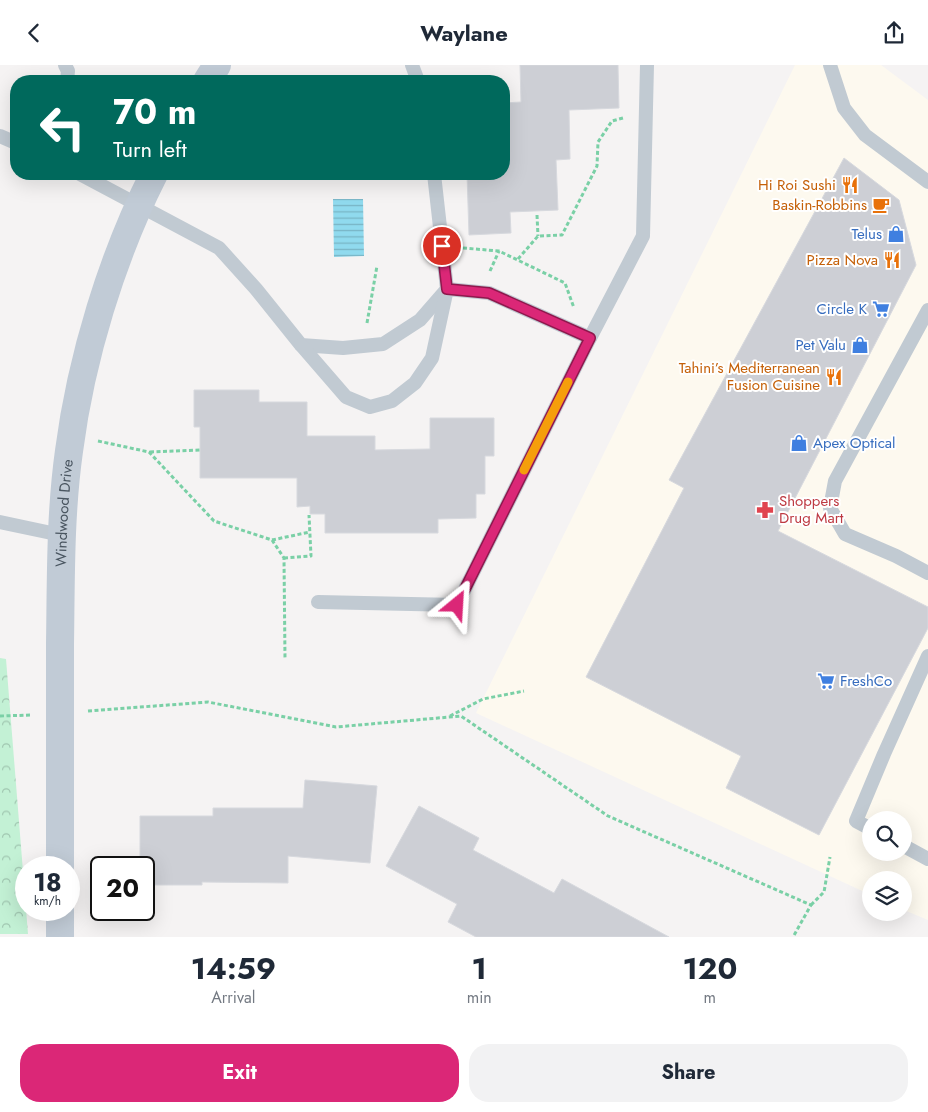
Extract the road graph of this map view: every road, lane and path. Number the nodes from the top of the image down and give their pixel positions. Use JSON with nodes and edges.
{"nodes":[{"id":1,"x":647,"y":65,"type":"edge"},
{"id":2,"x":830,"y":65,"type":"edge"},
{"id":3,"x":646,"y":113,"type":"junction"},
{"id":4,"x":92,"y":180,"type":"edge"},
{"id":5,"x":151,"y":180,"type":"edge"},
{"id":6,"x":435,"y":180,"type":"edge"},
{"id":7,"x":928,"y":182,"type":"edge"},
{"id":8,"x":139,"y":204,"type":"junction"},
{"id":9,"x":536,"y":215,"type":"dead end"},
{"id":10,"x":538,"y":236,"type":"junction"},
{"id":11,"x":442,"y":246,"type":"junction"},
{"id":12,"x":518,"y":259,"type":"junction"},
{"id":13,"x":377,"y":266,"type":"dead end"},
{"id":14,"x":447,"y":289,"type":"junction"},
{"id":15,"x":928,"y":310,"type":"edge"},
{"id":16,"x":588,"y":337,"type":"junction"},
{"id":17,"x":301,"y":345,"type":"junction"},
{"id":18,"x":362,"y":346,"type":"junction"},
{"id":19,"x":72,"y":434,"type":"junction"},
{"id":20,"x":200,"y":450,"type":"dead end"},
{"id":21,"x":149,"y":453,"type":"junction"},
{"id":22,"x":309,"y":515,"type":"dead end"},
{"id":23,"x":0,"y":522,"type":"edge"},
{"id":24,"x":310,"y":532,"type":"junction"},
{"id":25,"x":61,"y":535,"type":"junction"},
{"id":26,"x":272,"y":540,"type":"junction"},
{"id":27,"x":284,"y":558,"type":"junction"},
{"id":28,"x":928,"y":573,"type":"edge"},
{"id":29,"x":318,"y":601,"type":"dead end"},
{"id":30,"x":928,"y":656,"type":"edge"},
{"id":31,"x":285,"y":658,"type":"dead end"},
{"id":32,"x":524,"y":691,"type":"dead end"},
{"id":33,"x":60,"y":714,"type":"junction"},
{"id":34,"x":447,"y":717,"type":"junction"},
{"id":35,"x":862,"y":824,"type":"edge"},
{"id":36,"x":912,"y":850,"type":"edge"},
{"id":37,"x":60,"y":856,"type":"edge"},
{"id":38,"x":830,"y":857,"type":"dead end"},
{"id":39,"x":928,"y":859,"type":"edge"},
{"id":40,"x":811,"y":905,"type":"junction"},
{"id":41,"x":60,"y":921,"type":"edge"},
{"id":42,"x":60,"y":937,"type":"edge"},
{"id":43,"x":793,"y":937,"type":"edge"}],
"edges":[{"from":1,"to":3,"type":"lane"},
{"from":2,"to":7,"type":"lane"},
{"from":3,"to":10,"type":"path"},
{"from":3,"to":16,"type":"lane"},
{"from":4,"to":8,"type":"lane"},
{"from":5,"to":8,"type":"street","name":"Windwood Drive"},
{"from":6,"to":11,"type":"lane"},
{"from":8,"to":17,"type":"lane"},
{"from":8,"to":19,"type":"street","name":"Windwood Drive"},
{"from":9,"to":10,"type":"path"},
{"from":10,"to":12,"type":"path"},
{"from":11,"to":12,"type":"path"},
{"from":11,"to":14,"type":"lane"},
{"from":12,"to":16,"type":"path"},
{"from":13,"to":18,"type":"path"},
{"from":14,"to":16,"type":"lane"},
{"from":14,"to":17,"type":"lane"},
{"from":14,"to":18,"type":"lane"},
{"from":15,"to":28,"type":"lane"},
{"from":16,"to":29,"type":"lane"},
{"from":17,"to":18,"type":"lane"},
{"from":19,"to":21,"type":"path"},
{"from":19,"to":25,"type":"street","name":"Windwood Drive"},
{"from":20,"to":21,"type":"path"},
{"from":21,"to":26,"type":"path"},
{"from":22,"to":24,"type":"path"},
{"from":23,"to":25,"type":"lane"},
{"from":24,"to":26,"type":"path"},
{"from":24,"to":27,"type":"path"},
{"from":25,"to":33,"type":"street","name":"Windwood Drive"},
{"from":26,"to":27,"type":"path"},
{"from":27,"to":31,"type":"path"},
{"from":30,"to":35,"type":"lane"},
{"from":32,"to":34,"type":"path"},
{"from":33,"to":34,"type":"path"},
{"from":33,"to":37,"type":"street","name":"Windwood Drive"},
{"from":34,"to":40,"type":"path"},
{"from":36,"to":39,"type":"lane"},
{"from":38,"to":40,"type":"path"},
{"from":40,"to":43,"type":"path"},
{"from":41,"to":42,"type":"street"}]}
